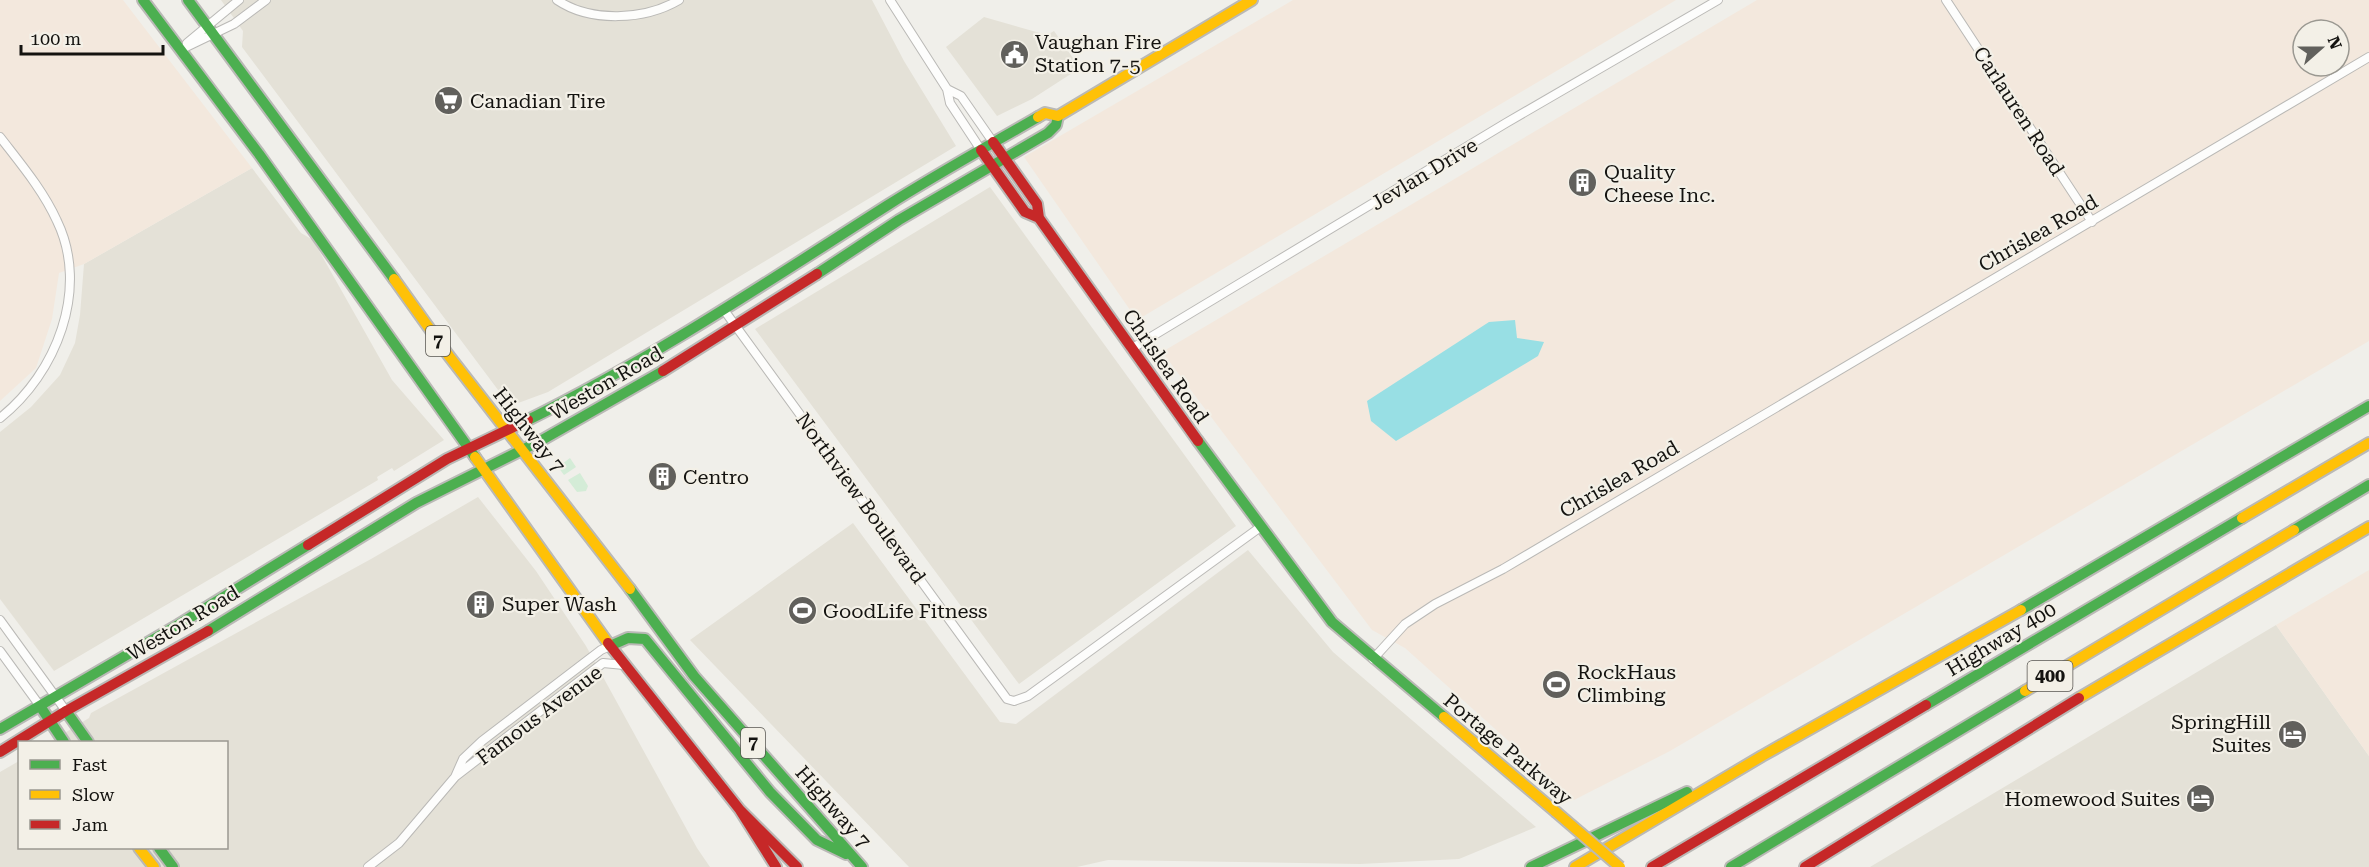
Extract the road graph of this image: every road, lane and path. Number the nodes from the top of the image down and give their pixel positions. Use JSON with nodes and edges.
{"nodes":[{"id":1,"x":143,"y":0,"type":"edge"},
{"id":2,"x":188,"y":0,"type":"edge"},
{"id":3,"x":239,"y":0,"type":"edge"},
{"id":4,"x":266,"y":0,"type":"edge"},
{"id":5,"x":557,"y":0,"type":"edge"},
{"id":6,"x":679,"y":0,"type":"edge"},
{"id":7,"x":890,"y":0,"type":"edge"},
{"id":8,"x":1252,"y":0,"type":"edge"},
{"id":9,"x":1718,"y":0,"type":"edge"},
{"id":10,"x":1946,"y":0,"type":"edge"},
{"id":11,"x":211,"y":30,"type":"junction"},
{"id":12,"x":180,"y":50,"type":"junction"},
{"id":13,"x":2369,"y":57,"type":"edge"},
{"id":14,"x":947,"y":88,"type":"junction"},
{"id":15,"x":1058,"y":116,"type":"junction"},
{"id":16,"x":0,"y":137,"type":"edge"},
{"id":17,"x":993,"y":142,"type":"junction"},
{"id":18,"x":981,"y":150,"type":"junction"},
{"id":19,"x":1006,"y":159,"type":"junction"},
{"id":20,"x":993,"y":166,"type":"junction"},
{"id":21,"x":1039,"y":218,"type":"junction"},
{"id":22,"x":2092,"y":222,"type":"junction"},
{"id":23,"x":724,"y":310,"type":"junction"},
{"id":24,"x":736,"y":326,"type":"junction"},
{"id":25,"x":1131,"y":350,"type":"junction"},
{"id":26,"x":2369,"y":406,"type":"edge"},
{"id":27,"x":0,"y":418,"type":"edge"},
{"id":28,"x":506,"y":430,"type":"junction"},
{"id":29,"x":2369,"y":443,"type":"edge"},
{"id":30,"x":471,"y":447,"type":"junction"},
{"id":31,"x":522,"y":450,"type":"junction"},
{"id":32,"x":485,"y":468,"type":"junction"},
{"id":33,"x":2369,"y":485,"type":"edge"},
{"id":34,"x":2369,"y":527,"type":"edge"},
{"id":35,"x":1259,"y":528,"type":"junction"},
{"id":36,"x":0,"y":620,"type":"edge"},
{"id":37,"x":610,"y":646,"type":"junction"},
{"id":38,"x":0,"y":651,"type":"edge"},
{"id":39,"x":1373,"y":659,"type":"junction"},
{"id":40,"x":625,"y":665,"type":"junction"},
{"id":41,"x":55,"y":696,"type":"junction"},
{"id":42,"x":40,"y":706,"type":"junction"},
{"id":43,"x":66,"y":711,"type":"junction"},
{"id":44,"x":50,"y":722,"type":"junction"},
{"id":45,"x":0,"y":729,"type":"edge"},
{"id":46,"x":18,"y":741,"type":"edge"},
{"id":47,"x":18,"y":741,"type":"edge"},
{"id":48,"x":63,"y":741,"type":"edge"},
{"id":49,"x":87,"y":741,"type":"edge"},
{"id":50,"x":0,"y":752,"type":"edge"},
{"id":51,"x":1761,"y":756,"type":"junction"},
{"id":52,"x":455,"y":777,"type":"junction"},
{"id":53,"x":740,"y":810,"type":"junction"},
{"id":54,"x":140,"y":849,"type":"edge"},
{"id":55,"x":160,"y":849,"type":"edge"},
{"id":56,"x":852,"y":857,"type":"junction"},
{"id":57,"x":154,"y":867,"type":"edge"},
{"id":58,"x":173,"y":867,"type":"edge"},
{"id":59,"x":368,"y":867,"type":"edge"},
{"id":60,"x":776,"y":867,"type":"edge"},
{"id":61,"x":797,"y":867,"type":"edge"},
{"id":62,"x":862,"y":867,"type":"edge"},
{"id":63,"x":1531,"y":867,"type":"edge"},
{"id":64,"x":1575,"y":867,"type":"edge"},
{"id":65,"x":1620,"y":867,"type":"edge"},
{"id":66,"x":1652,"y":867,"type":"edge"},
{"id":67,"x":1731,"y":867,"type":"edge"},
{"id":68,"x":1805,"y":867,"type":"edge"}],
"edges":[{"from":1,"to":12,"type":"main road","number":"7"},
{"from":2,"to":11,"type":"main road","name":"Highway 7","number":"7"},
{"from":3,"to":11,"type":"street"},
{"from":4,"to":11,"type":"street"},
{"from":5,"to":6,"type":"street"},
{"from":7,"to":14,"type":"street"},
{"from":8,"to":15,"type":"main road","name":"Weston Road"},
{"from":9,"to":25,"type":"street","name":"Jevlan Drive"},
{"from":10,"to":22,"type":"street","name":"Carlauren Road"},
{"from":11,"to":12,"type":"street"},
{"from":11,"to":28,"type":"main road","name":"Highway 7","number":"7"},
{"from":12,"to":30,"type":"main road","number":"7"},
{"from":13,"to":22,"type":"street","name":"Chrislea Road"},
{"from":14,"to":17,"type":"street"},
{"from":14,"to":18,"type":"street"},
{"from":15,"to":17,"type":"main road","name":"Weston Road"},
{"from":15,"to":19,"type":"main road","name":"Weston Road"},
{"from":16,"to":27,"type":"street"},
{"from":17,"to":18,"type":"main road","name":"Weston Road"},
{"from":17,"to":19,"type":"main road","name":"Chrislea Road"},
{"from":18,"to":20,"type":"main road","name":"Chrislea Road"},
{"from":18,"to":23,"type":"main road","name":"Weston Road"},
{"from":19,"to":20,"type":"main road","name":"Weston Road"},
{"from":19,"to":21,"type":"main road","name":"Chrislea Road"},
{"from":20,"to":21,"type":"main road","name":"Chrislea Road"},
{"from":20,"to":24,"type":"main road","name":"Weston Road"},
{"from":21,"to":25,"type":"main road","name":"Chrislea Road"},
{"from":22,"to":39,"type":"street","name":"Chrislea Road"},
{"from":23,"to":24,"type":"street","name":"Northview Boulevard"},
{"from":23,"to":28,"type":"main road","name":"Weston Road"},
{"from":24,"to":31,"type":"main road","name":"Weston Road"},
{"from":24,"to":35,"type":"street","name":"Northview Boulevard"},
{"from":25,"to":35,"type":"main road","name":"Chrislea Road"},
{"from":26,"to":51,"type":"main road"},
{"from":28,"to":30,"type":"main road","name":"Weston Road"},
{"from":28,"to":31,"type":"main road","name":"Highway 7","number":"7"},
{"from":29,"to":66,"type":"main road","name":"Highway 400","number":"400"},
{"from":30,"to":32,"type":"main road","number":"7"},
{"from":30,"to":41,"type":"main road","name":"Weston Road"},
{"from":31,"to":32,"type":"main road","name":"Weston Road"},
{"from":31,"to":56,"type":"main road","name":"Highway 7","number":"7"},
{"from":32,"to":37,"type":"main road","number":"7"},
{"from":32,"to":43,"type":"main road","name":"Weston Road"},
{"from":33,"to":67,"type":"main road","number":"400"},
{"from":34,"to":68,"type":"main road"},
{"from":35,"to":39,"type":"main road","name":"Chrislea Road"},
{"from":36,"to":41,"type":"street"},
{"from":37,"to":40,"type":"main road","number":"7"},
{"from":37,"to":52,"type":"street","name":"Famous Avenue"},
{"from":37,"to":56,"type":"main road"},
{"from":38,"to":42,"type":"street"},
{"from":39,"to":65,"type":"main road","name":"Portage Parkway","bridge":true},
{"from":40,"to":52,"type":"street","name":"Famous Avenue"},
{"from":40,"to":53,"type":"main road","number":"7"},
{"from":41,"to":42,"type":"main road","name":"Weston Road"},
{"from":41,"to":43,"type":"street"},
{"from":42,"to":44,"type":"main road"},
{"from":42,"to":45,"type":"main road","name":"Weston Road"},
{"from":43,"to":44,"type":"main road","name":"Weston Road"},
{"from":43,"to":49,"type":"main road"},
{"from":44,"to":47,"type":"main road","name":"Weston Road"},
{"from":44,"to":48,"type":"main road"},
{"from":46,"to":50,"type":"main road","name":"Weston Road"},
{"from":51,"to":63,"type":"main road"},
{"from":51,"to":64,"type":"main road"},
{"from":52,"to":59,"type":"street","name":"Famous Avenue"},
{"from":53,"to":60,"type":"main road"},
{"from":53,"to":61,"type":"main road","number":"7"},
{"from":54,"to":57,"type":"main road"},
{"from":55,"to":58,"type":"main road"},
{"from":56,"to":62,"type":"main road","name":"Highway 7","number":"7"}]}
